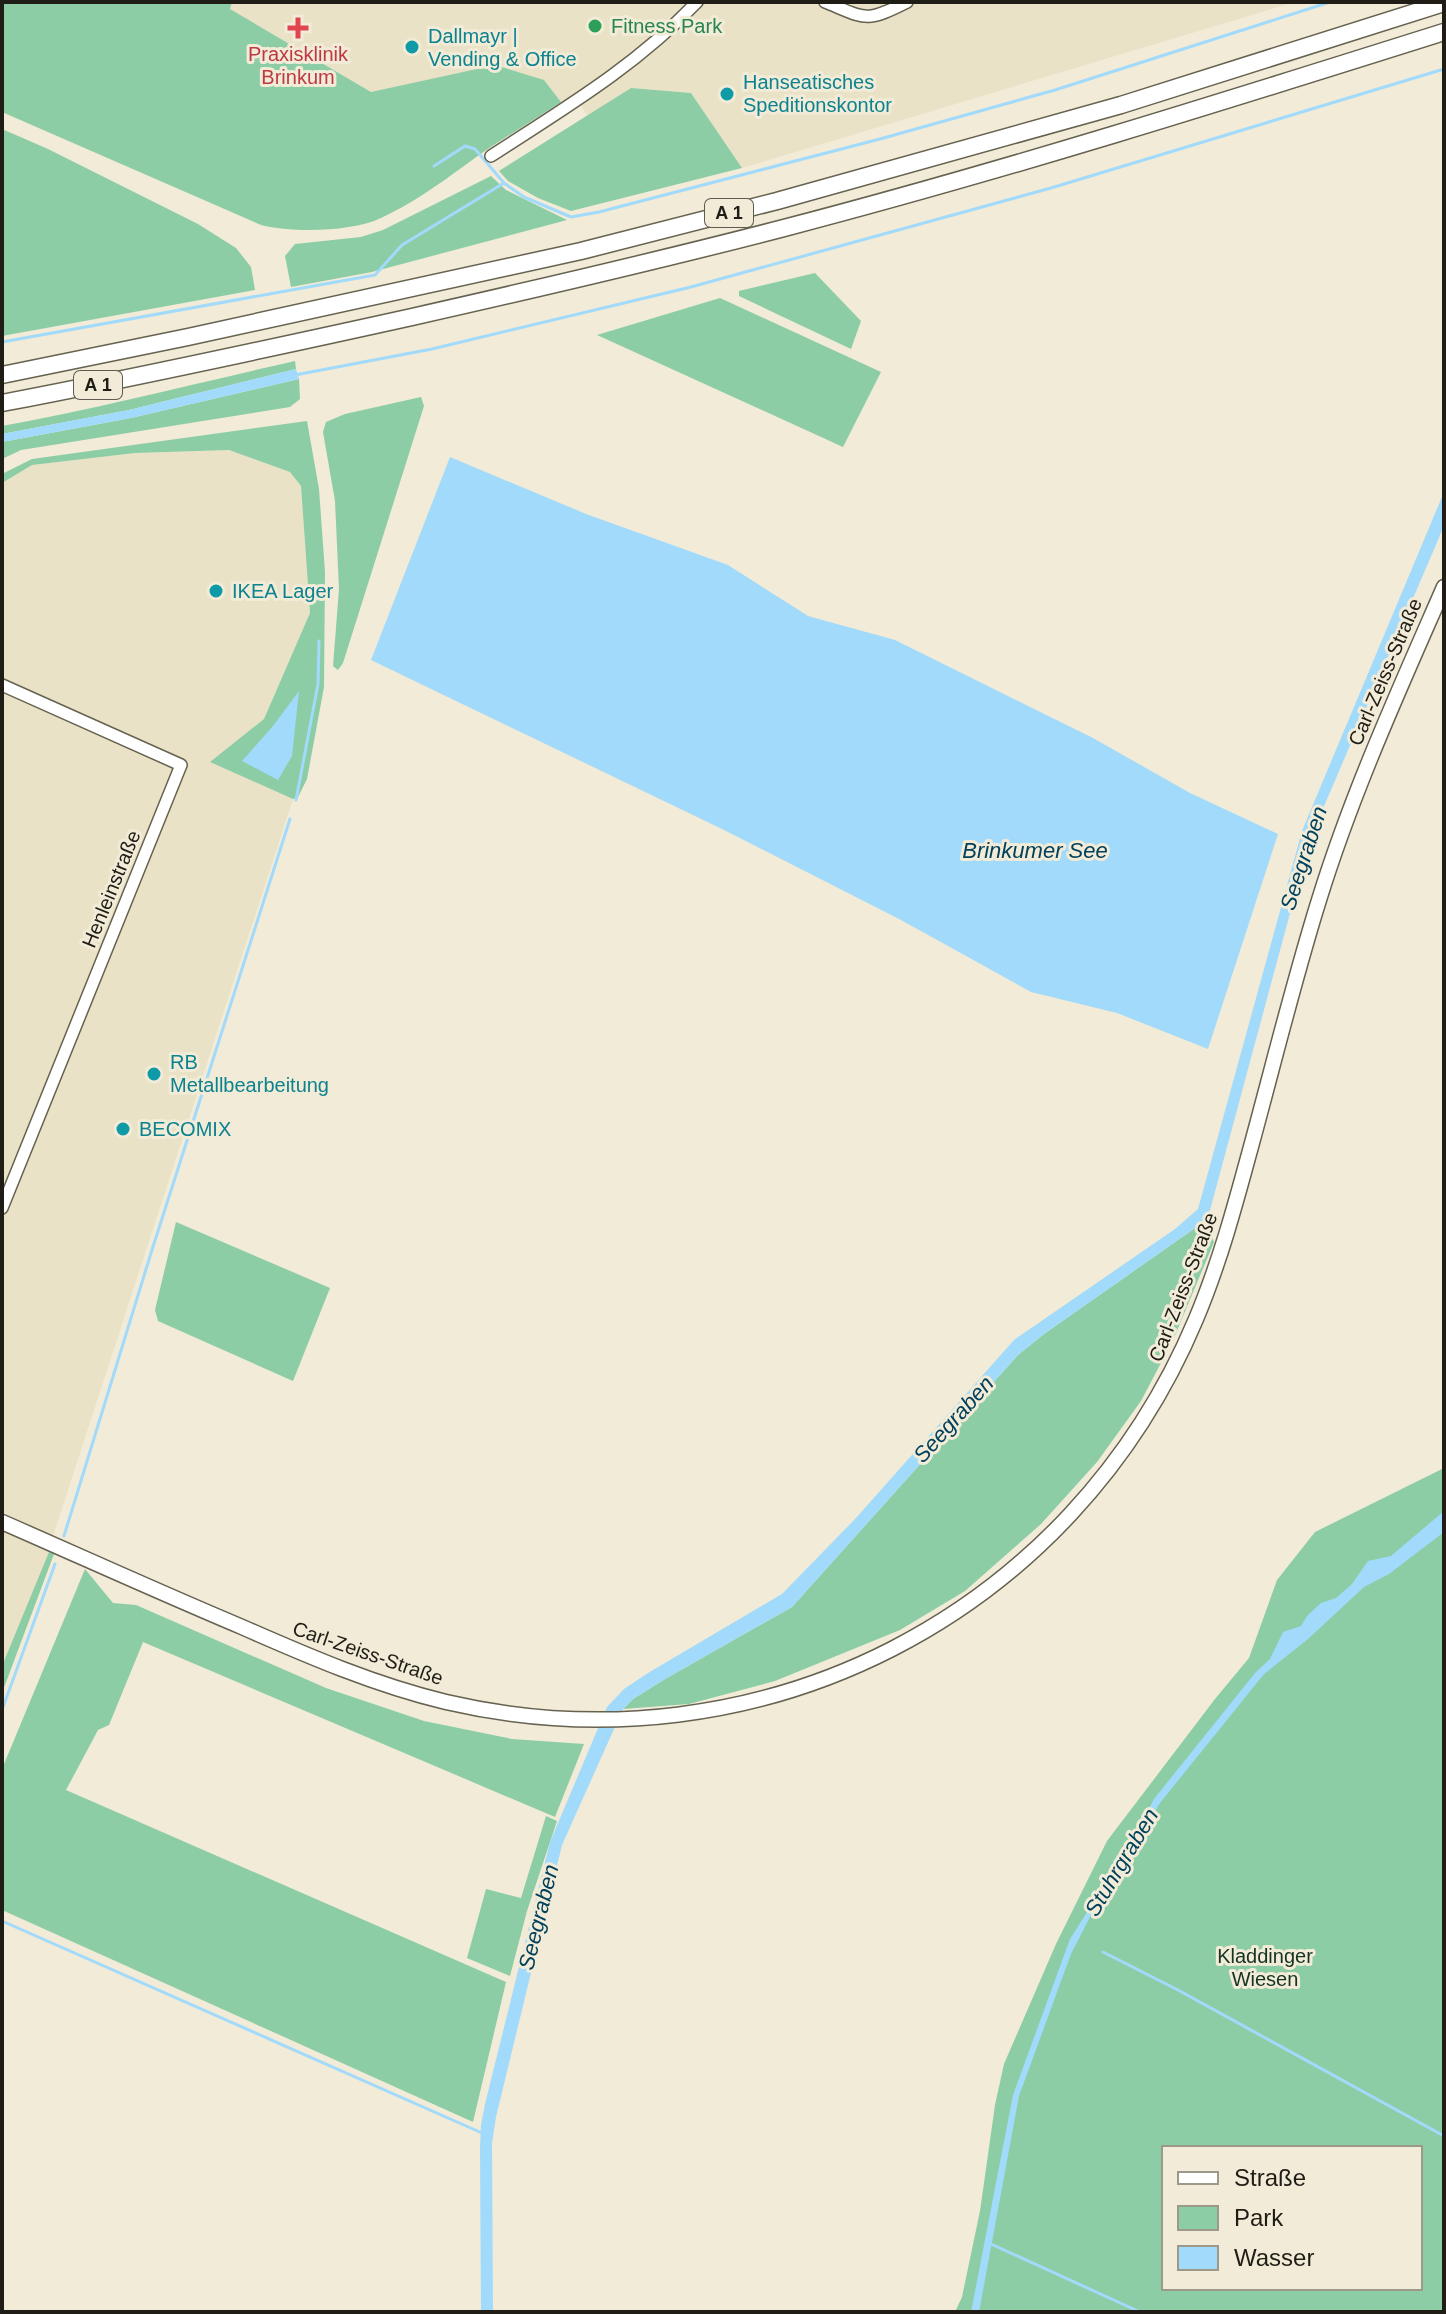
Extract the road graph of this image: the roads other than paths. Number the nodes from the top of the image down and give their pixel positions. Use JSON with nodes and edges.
{"nodes":[{"id":1,"x":697,"y":2,"type":"edge"},
{"id":2,"x":825,"y":2,"type":"edge"},
{"id":3,"x":907,"y":2,"type":"edge"},
{"id":4,"x":1444,"y":3,"type":"edge"},
{"id":5,"x":1444,"y":32,"type":"edge"},
{"id":6,"x":491,"y":156,"type":"dead end"},
{"id":7,"x":2,"y":375,"type":"edge"},
{"id":8,"x":2,"y":403,"type":"edge"},
{"id":9,"x":1444,"y":587,"type":"edge"},
{"id":10,"x":2,"y":685,"type":"edge"},
{"id":11,"x":2,"y":1208,"type":"edge"},
{"id":12,"x":2,"y":1522,"type":"edge"}],
"edges":[{"from":1,"to":6,"type":"street"},
{"from":2,"to":3,"type":"street"},
{"from":4,"to":7,"type":"highway","number":"A 1"},
{"from":5,"to":8,"type":"highway","number":"A 1"},
{"from":9,"to":12,"type":"main road","name":"Carl-Zeiss-Straße"},
{"from":10,"to":11,"type":"street","name":"Henleinstraße"}]}
